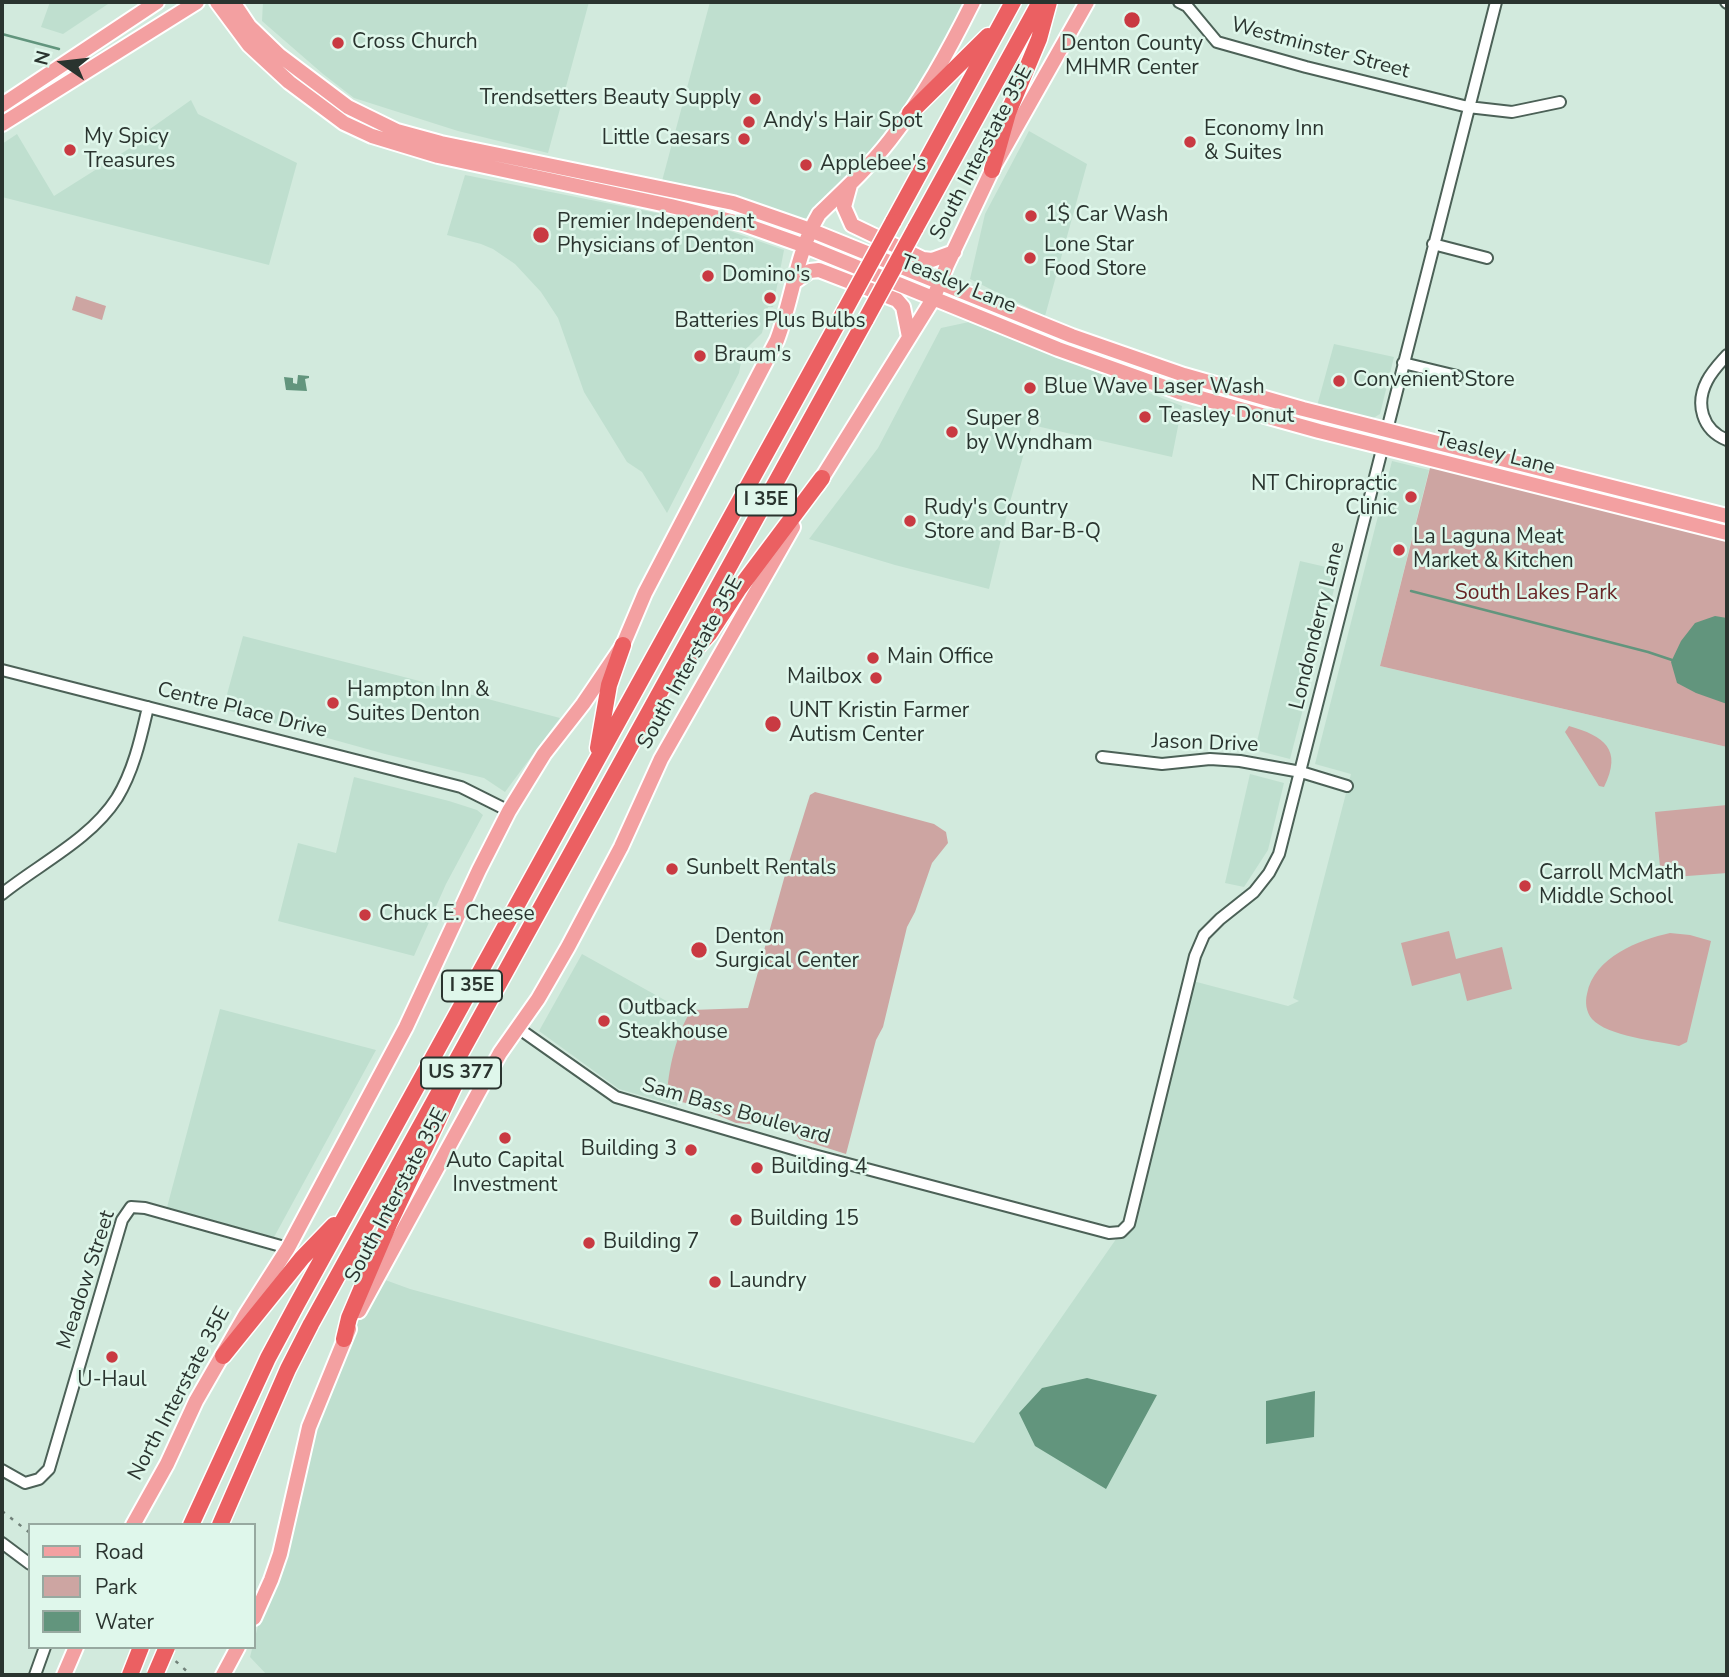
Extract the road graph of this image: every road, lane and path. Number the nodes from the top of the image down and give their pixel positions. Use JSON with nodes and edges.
{"nodes":[{"id":1,"x":157,"y":2,"type":"edge"},
{"id":2,"x":197,"y":2,"type":"edge"},
{"id":3,"x":217,"y":2,"type":"edge"},
{"id":4,"x":233,"y":2,"type":"edge"},
{"id":5,"x":973,"y":2,"type":"edge"},
{"id":6,"x":1013,"y":2,"type":"edge"},
{"id":7,"x":1040,"y":2,"type":"edge"},
{"id":8,"x":1049,"y":2,"type":"edge"},
{"id":9,"x":1087,"y":2,"type":"edge"},
{"id":10,"x":1179,"y":2,"type":"edge"},
{"id":11,"x":1496,"y":2,"type":"edge"},
{"id":12,"x":998,"y":27,"type":"junction"},
{"id":13,"x":30,"y":86,"type":"junction"},
{"id":14,"x":39,"y":100,"type":"junction"},
{"id":15,"x":1560,"y":102,"type":"dead end"},
{"id":16,"x":2,"y":105,"type":"edge"},
{"id":17,"x":1468,"y":107,"type":"junction"},
{"id":18,"x":910,"y":113,"type":"junction"},
{"id":19,"x":2,"y":124,"type":"edge"},
{"id":20,"x":992,"y":170,"type":"junction"},
{"id":21,"x":853,"y":181,"type":"junction"},
{"id":22,"x":673,"y":199,"type":"junction"},
{"id":23,"x":811,"y":231,"type":"junction"},
{"id":24,"x":1433,"y":244,"type":"junction"},
{"id":25,"x":805,"y":246,"type":"junction"},
{"id":26,"x":954,"y":252,"type":"junction"},
{"id":27,"x":1487,"y":258,"type":"dead end"},
{"id":28,"x":794,"y":282,"type":"junction"},
{"id":29,"x":940,"y":284,"type":"junction"},
{"id":30,"x":933,"y":299,"type":"junction"},
{"id":31,"x":909,"y":337,"type":"junction"},
{"id":32,"x":1727,"y":355,"type":"edge"},
{"id":33,"x":1403,"y":363,"type":"junction"},
{"id":34,"x":1184,"y":375,"type":"junction"},
{"id":35,"x":1457,"y":376,"type":"dead end"},
{"id":36,"x":1180,"y":391,"type":"junction"},
{"id":37,"x":1386,"y":431,"type":"junction"},
{"id":38,"x":1727,"y":440,"type":"edge"},
{"id":39,"x":1382,"y":447,"type":"junction"},
{"id":40,"x":822,"y":478,"type":"junction"},
{"id":41,"x":1727,"y":516,"type":"edge"},
{"id":42,"x":1727,"y":533,"type":"edge"},
{"id":43,"x":622,"y":646,"type":"junction"},
{"id":44,"x":2,"y":670,"type":"edge"},
{"id":45,"x":668,"y":681,"type":"junction"},
{"id":46,"x":148,"y":707,"type":"junction"},
{"id":47,"x":1102,"y":757,"type":"dead end"},
{"id":48,"x":596,"y":760,"type":"junction"},
{"id":49,"x":1301,"y":772,"type":"junction"},
{"id":50,"x":1347,"y":786,"type":"dead end"},
{"id":51,"x":509,"y":811,"type":"junction"},
{"id":52,"x":2,"y":894,"type":"edge"},
{"id":53,"x":489,"y":999,"type":"junction"},
{"id":54,"x":518,"y":1028,"type":"junction"},
{"id":55,"x":348,"y":1211,"type":"junction"},
{"id":56,"x":1124,"y":1229,"type":"joint"},
{"id":57,"x":288,"y":1248,"type":"junction"},
{"id":58,"x":342,"y":1344,"type":"junction"},
{"id":59,"x":223,"y":1356,"type":"junction"},
{"id":60,"x":2,"y":1470,"type":"edge"},
{"id":61,"x":134,"y":1523,"type":"edge"},
{"id":62,"x":192,"y":1523,"type":"edge"},
{"id":63,"x":221,"y":1523,"type":"edge"},
{"id":64,"x":2,"y":1543,"type":"edge"},
{"id":65,"x":28,"y":1562,"type":"edge"},
{"id":66,"x":256,"y":1613,"type":"edge"},
{"id":67,"x":44,"y":1649,"type":"edge"},
{"id":68,"x":75,"y":1649,"type":"edge"},
{"id":69,"x":140,"y":1649,"type":"edge"},
{"id":70,"x":166,"y":1649,"type":"edge"},
{"id":71,"x":237,"y":1649,"type":"edge"},
{"id":72,"x":36,"y":1675,"type":"edge"},
{"id":73,"x":64,"y":1675,"type":"edge"},
{"id":74,"x":130,"y":1675,"type":"edge"},
{"id":75,"x":155,"y":1675,"type":"edge"},
{"id":76,"x":223,"y":1675,"type":"edge"}],
"edges":[{"from":1,"to":13,"type":"main road"},
{"from":2,"to":14,"type":"main road"},
{"from":3,"to":22,"type":"main road","name":"Teasley Lane"},
{"from":4,"to":22,"type":"main road","name":"Teasley Lane"},
{"from":5,"to":18,"type":"main road"},
{"from":6,"to":12,"type":"highway","number":"I 35E"},
{"from":7,"to":45,"type":"highway","number":"I 35E","bridge":true},
{"from":8,"to":20,"type":"highway"},
{"from":9,"to":20,"type":"main road","name":"South Interstate 35E"},
{"from":10,"to":17,"type":"street","name":"Westminster Street"},
{"from":11,"to":17,"type":"street","name":"Londonderry Lane"},
{"from":12,"to":18,"type":"highway"},
{"from":12,"to":48,"type":"highway","number":"I 35E","bridge":true},
{"from":13,"to":14,"type":"main road"},
{"from":13,"to":16,"type":"main road"},
{"from":14,"to":19,"type":"main road"},
{"from":15,"to":17,"type":"street","name":"Westminster Street"},
{"from":17,"to":24,"type":"street","name":"Londonderry Lane"},
{"from":18,"to":21,"type":"main road"},
{"from":20,"to":26,"type":"main road","name":"South Interstate 35E"},
{"from":21,"to":23,"type":"main road"},
{"from":21,"to":26,"type":"main road"},
{"from":22,"to":23,"type":"main road","name":"Teasley Lane"},
{"from":22,"to":25,"type":"main road","name":"Teasley Lane"},
{"from":23,"to":25,"type":"main road"},
{"from":23,"to":29,"type":"main road","name":"Teasley Lane"},
{"from":24,"to":27,"type":"street"},
{"from":24,"to":33,"type":"street","name":"Londonderry Lane"},
{"from":25,"to":28,"type":"main road"},
{"from":25,"to":30,"type":"main road","name":"Teasley Lane"},
{"from":26,"to":29,"type":"main road","name":"South Interstate 35E"},
{"from":28,"to":31,"type":"main road"},
{"from":28,"to":43,"type":"main road"},
{"from":29,"to":30,"type":"main road","name":"South Interstate 35E"},
{"from":29,"to":34,"type":"main road","name":"Teasley Lane"},
{"from":30,"to":31,"type":"main road","name":"South Interstate 35E"},
{"from":30,"to":36,"type":"main road","name":"Teasley Lane"},
{"from":31,"to":40,"type":"main road","name":"South Interstate 35E"},
{"from":32,"to":38,"type":"street"},
{"from":33,"to":35,"type":"street"},
{"from":33,"to":37,"type":"street","name":"Londonderry Lane"},
{"from":34,"to":36,"type":"main road"},
{"from":34,"to":37,"type":"main road","name":"Teasley Lane"},
{"from":36,"to":39,"type":"main road","name":"Teasley Lane"},
{"from":37,"to":39,"type":"street","name":"Londonderry Lane"},
{"from":37,"to":41,"type":"main road","name":"Teasley Lane"},
{"from":39,"to":42,"type":"main road","name":"Teasley Lane"},
{"from":39,"to":49,"type":"street","name":"Londonderry Lane"},
{"from":40,"to":45,"type":"highway"},
{"from":40,"to":54,"type":"main road","name":"South Interstate 35E"},
{"from":43,"to":48,"type":"highway"},
{"from":43,"to":51,"type":"main road"},
{"from":44,"to":46,"type":"street","name":"Centre Place Drive"},
{"from":45,"to":53,"type":"highway","number":"I 35E"},
{"from":46,"to":51,"type":"street","name":"Centre Place Drive"},
{"from":46,"to":52,"type":"street"},
{"from":47,"to":49,"type":"street","name":"Jason Drive"},
{"from":48,"to":55,"type":"highway","number":"I 35E"},
{"from":49,"to":50,"type":"street","name":"Jason Drive"},
{"from":49,"to":56,"type":"street","name":"Londonderry Lane"},
{"from":51,"to":57,"type":"main road"},
{"from":53,"to":58,"type":"highway","number":"US 377"},
{"from":53,"to":63,"type":"highway","number":"I 35E"},
{"from":54,"to":56,"type":"street","name":"Sam Bass Boulevard"},
{"from":54,"to":58,"type":"main road","name":"South Interstate 35E"},
{"from":55,"to":59,"type":"highway"},
{"from":55,"to":62,"type":"highway","number":"I 35E"},
{"from":57,"to":59,"type":"main road","name":"North Interstate 35E"},
{"from":57,"to":60,"type":"street","name":"Meadow Street"},
{"from":58,"to":66,"type":"main road"},
{"from":59,"to":61,"type":"main road","name":"North Interstate 35E"},
{"from":64,"to":65,"type":"street"},
{"from":67,"to":72,"type":"street"},
{"from":68,"to":73,"type":"main road"},
{"from":69,"to":74,"type":"highway"},
{"from":70,"to":75,"type":"highway","bridge":true},
{"from":71,"to":76,"type":"main road"}]}
